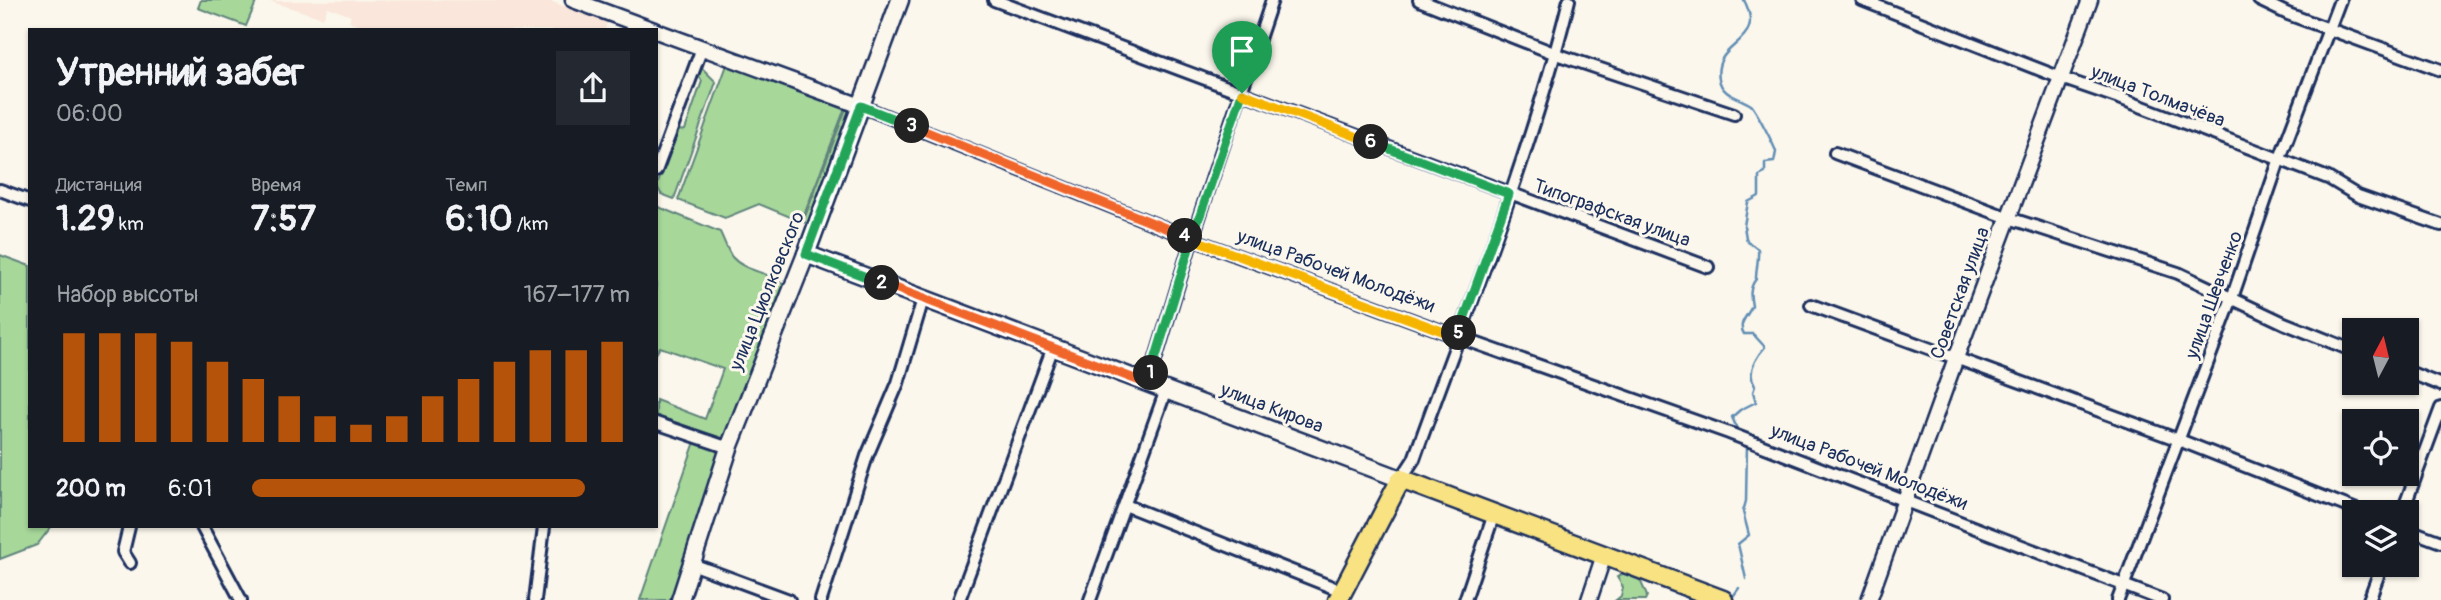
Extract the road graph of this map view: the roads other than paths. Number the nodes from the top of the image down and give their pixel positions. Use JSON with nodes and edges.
{"nodes":[{"id":1,"x":573,"y":0,"type":"edge"},
{"id":2,"x":900,"y":0,"type":"edge"},
{"id":3,"x":994,"y":0,"type":"edge"},
{"id":4,"x":1272,"y":0,"type":"edge"},
{"id":5,"x":1419,"y":0,"type":"edge"},
{"id":6,"x":1569,"y":0,"type":"edge"},
{"id":7,"x":1862,"y":0,"type":"edge"},
{"id":8,"x":2090,"y":0,"type":"edge"},
{"id":9,"x":2259,"y":0,"type":"edge"},
{"id":10,"x":2340,"y":0,"type":"edge"},
{"id":11,"x":650,"y":28,"type":"edge"},
{"id":12,"x":2329,"y":29,"type":"junction"},
{"id":13,"x":658,"y":31,"type":"edge"},
{"id":14,"x":702,"y":48,"type":"junction"},
{"id":15,"x":1556,"y":54,"type":"junction"},
{"id":16,"x":2441,"y":70,"type":"edge"},
{"id":17,"x":2061,"y":78,"type":"junction"},
{"id":18,"x":1242,"y":93,"type":"junction"},
{"id":19,"x":861,"y":106,"type":"junction"},
{"id":20,"x":1734,"y":114,"type":"dead end"},
{"id":21,"x":1835,"y":153,"type":"dead end"},
{"id":22,"x":2279,"y":161,"type":"junction"},
{"id":23,"x":658,"y":166,"type":"edge"},
{"id":24,"x":0,"y":190,"type":"edge"},
{"id":25,"x":1509,"y":194,"type":"junction"},
{"id":26,"x":28,"y":200,"type":"edge"},
{"id":27,"x":2008,"y":218,"type":"junction"},
{"id":28,"x":2441,"y":225,"type":"edge"},
{"id":29,"x":1192,"y":239,"type":"junction"},
{"id":30,"x":806,"y":254,"type":"junction"},
{"id":31,"x":1708,"y":267,"type":"dead end"},
{"id":32,"x":2232,"y":298,"type":"junction"},
{"id":33,"x":923,"y":299,"type":"junction"},
{"id":34,"x":1811,"y":304,"type":"dead end"},
{"id":35,"x":1458,"y":337,"type":"junction"},
{"id":36,"x":2342,"y":346,"type":"edge"},
{"id":37,"x":1053,"y":347,"type":"junction"},
{"id":38,"x":1956,"y":358,"type":"junction"},
{"id":39,"x":2419,"y":376,"type":"edge"},
{"id":40,"x":1148,"y":384,"type":"junction"},
{"id":41,"x":2441,"y":385,"type":"edge"},
{"id":42,"x":1166,"y":390,"type":"junction"},
{"id":43,"x":2441,"y":408,"type":"edge"},
{"id":44,"x":658,"y":423,"type":"edge"},
{"id":45,"x":2179,"y":440,"type":"junction"},
{"id":46,"x":729,"y":448,"type":"junction"},
{"id":47,"x":1401,"y":479,"type":"junction"},
{"id":48,"x":2407,"y":500,"type":"edge"},
{"id":49,"x":1905,"y":502,"type":"junction"},
{"id":50,"x":2342,"y":504,"type":"edge"},
{"id":51,"x":1125,"y":505,"type":"junction"},
{"id":52,"x":1494,"y":514,"type":"junction"},
{"id":53,"x":129,"y":528,"type":"edge"},
{"id":54,"x":203,"y":528,"type":"edge"},
{"id":55,"x":544,"y":528,"type":"edge"},
{"id":56,"x":2419,"y":534,"type":"edge"},
{"id":57,"x":2441,"y":542,"type":"edge"},
{"id":58,"x":1604,"y":555,"type":"junction"},
{"id":59,"x":130,"y":563,"type":"dead end"},
{"id":60,"x":692,"y":564,"type":"junction"},
{"id":61,"x":2378,"y":577,"type":"edge"},
{"id":62,"x":2124,"y":585,"type":"junction"},
{"id":63,"x":1340,"y":596,"type":"edge"},
{"id":64,"x":241,"y":600,"type":"edge"},
{"id":65,"x":535,"y":600,"type":"edge"},
{"id":66,"x":680,"y":600,"type":"edge"},
{"id":67,"x":789,"y":600,"type":"edge"},
{"id":68,"x":821,"y":600,"type":"edge"},
{"id":69,"x":959,"y":600,"type":"edge"},
{"id":70,"x":1090,"y":600,"type":"edge"},
{"id":71,"x":1465,"y":600,"type":"edge"},
{"id":72,"x":1588,"y":600,"type":"edge"},
{"id":73,"x":1723,"y":600,"type":"edge"},
{"id":74,"x":1869,"y":600,"type":"edge"},
{"id":75,"x":2118,"y":600,"type":"edge"},
{"id":76,"x":2162,"y":600,"type":"edge"},
{"id":77,"x":2369,"y":600,"type":"edge"}],
"edges":[{"from":1,"to":11,"type":"street","name":"улица Рабочей Молодёжи"},
{"from":2,"to":19,"type":"main road","name":"улица Циолковского"},
{"from":3,"to":18,"type":"street","name":"Типографская улица"},
{"from":4,"to":18,"type":"street"},
{"from":5,"to":15,"type":"street"},
{"from":6,"to":15,"type":"street"},
{"from":7,"to":17,"type":"street","name":"улица Толмачёва"},
{"from":8,"to":17,"type":"street","name":"Советская улица"},
{"from":9,"to":12,"type":"street"},
{"from":10,"to":12,"type":"street","name":"улица Шевченко"},
{"from":12,"to":16,"type":"street"},
{"from":12,"to":22,"type":"street","name":"улица Шевченко"},
{"from":13,"to":14,"type":"street","name":"улица Рабочей Молодёжи"},
{"from":14,"to":19,"type":"street","name":"улица Рабочей Молодёжи"},
{"from":14,"to":23,"type":"street"},
{"from":15,"to":20,"type":"street"},
{"from":15,"to":25,"type":"street"},
{"from":17,"to":22,"type":"street","name":"улица Толмачёва"},
{"from":17,"to":27,"type":"street","name":"Советская улица"},
{"from":18,"to":25,"type":"street","name":"Типографская улица"},
{"from":18,"to":29,"type":"street"},
{"from":19,"to":29,"type":"street","name":"улица Рабочей Молодёжи"},
{"from":19,"to":30,"type":"main road","name":"улица Циолковского"},
{"from":21,"to":27,"type":"street"},
{"from":22,"to":28,"type":"street","name":"улица Толмачёва"},
{"from":22,"to":32,"type":"street","name":"улица Шевченко"},
{"from":24,"to":26,"type":"street"},
{"from":25,"to":31,"type":"street","name":"Типографская улица"},
{"from":25,"to":35,"type":"street"},
{"from":27,"to":32,"type":"street"},
{"from":27,"to":38,"type":"street","name":"Советская улица"},
{"from":29,"to":35,"type":"street","name":"улица Рабочей Молодёжи"},
{"from":29,"to":40,"type":"street"},
{"from":30,"to":33,"type":"main road","name":"улица Кирова"},
{"from":30,"to":46,"type":"main road","name":"улица Циолковского"},
{"from":32,"to":36,"type":"street"},
{"from":32,"to":45,"type":"street","name":"улица Шевченко"},
{"from":33,"to":37,"type":"main road","name":"улица Кирова"},
{"from":33,"to":68,"type":"street"},
{"from":34,"to":38,"type":"street"},
{"from":35,"to":47,"type":"street"},
{"from":35,"to":49,"type":"street","name":"улица Рабочей Молодёжи"},
{"from":37,"to":40,"type":"main road","name":"улица Кирова"},
{"from":37,"to":69,"type":"street"},
{"from":38,"to":45,"type":"street"},
{"from":38,"to":49,"type":"street","name":"Советская улица"},
{"from":39,"to":41,"type":"street"},
{"from":40,"to":42,"type":"main road","name":"улица Кирова"},
{"from":42,"to":47,"type":"main road","name":"улица Кирова"},
{"from":42,"to":51,"type":"street"},
{"from":43,"to":48,"type":"street"},
{"from":44,"to":46,"type":"street"},
{"from":45,"to":50,"type":"street"},
{"from":45,"to":62,"type":"street","name":"улица Шевченко"},
{"from":46,"to":60,"type":"main road","name":"улица Циолковского"},
{"from":47,"to":52,"type":"main road","name":"улица Кирова"},
{"from":47,"to":63,"type":"main road"},
{"from":49,"to":62,"type":"street","name":"улица Рабочей Молодёжи"},
{"from":49,"to":74,"type":"street","name":"Советская улица"},
{"from":51,"to":63,"type":"street"},
{"from":51,"to":70,"type":"street"},
{"from":52,"to":58,"type":"main road","name":"улица Кирова"},
{"from":52,"to":71,"type":"street"},
{"from":53,"to":59,"type":"street"},
{"from":54,"to":64,"type":"street"},
{"from":55,"to":65,"type":"street"},
{"from":56,"to":57,"type":"street"},
{"from":58,"to":72,"type":"street"},
{"from":58,"to":73,"type":"main road","name":"улица Кирова"},
{"from":60,"to":66,"type":"main road","name":"улица Циолковского"},
{"from":60,"to":67,"type":"street"},
{"from":61,"to":77,"type":"street"},
{"from":62,"to":75,"type":"street","name":"улица Шевченко"},
{"from":62,"to":76,"type":"street","name":"улица Рабочей Молодёжи"}]}
